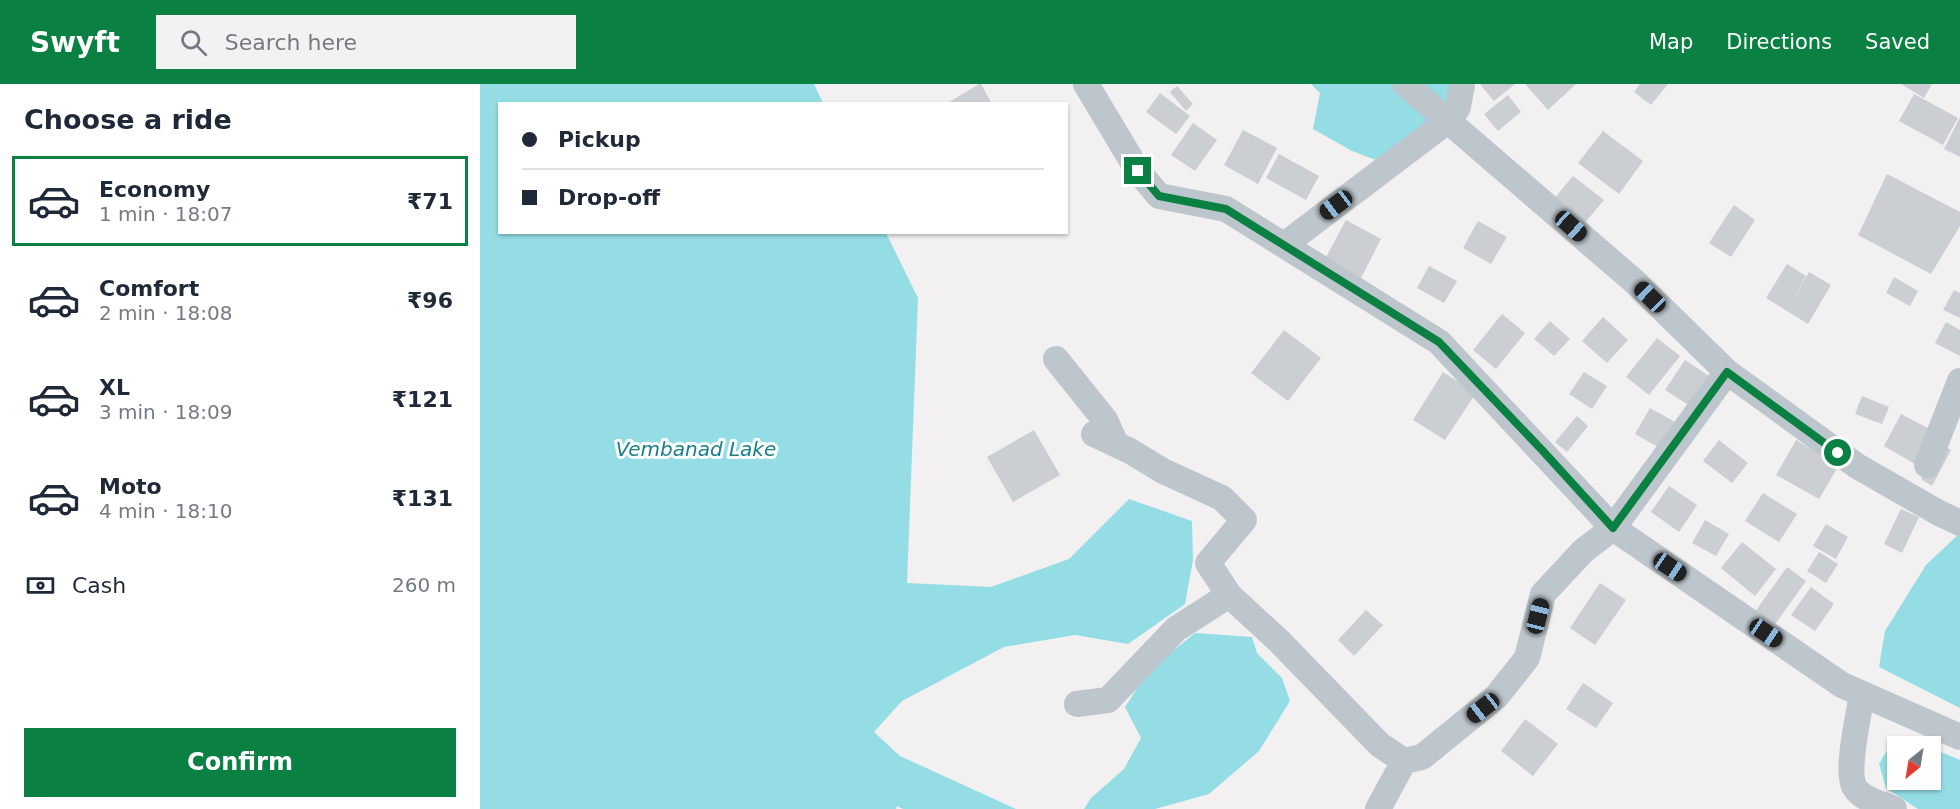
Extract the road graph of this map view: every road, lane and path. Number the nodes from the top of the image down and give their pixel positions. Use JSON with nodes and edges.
{"nodes":[{"id":1,"x":1086,"y":84,"type":"edge"},
{"id":2,"x":1405,"y":84,"type":"edge"},
{"id":3,"x":1462,"y":84,"type":"edge"},
{"id":4,"x":1449,"y":120,"type":"junction"},
{"id":5,"x":1284,"y":244,"type":"junction"},
{"id":6,"x":1056,"y":359,"type":"dead end"},
{"id":7,"x":1727,"y":372,"type":"junction"},
{"id":8,"x":1960,"y":381,"type":"edge"},
{"id":9,"x":1927,"y":465,"type":"dead end"},
{"id":10,"x":1960,"y":523,"type":"edge"},
{"id":11,"x":1613,"y":528,"type":"junction"},
{"id":12,"x":1229,"y":595,"type":"junction"},
{"id":13,"x":1862,"y":694,"type":"junction"},
{"id":14,"x":1077,"y":704,"type":"dead end"},
{"id":15,"x":1960,"y":737,"type":"edge"},
{"id":16,"x":1404,"y":761,"type":"junction"},
{"id":17,"x":1378,"y":809,"type":"edge"},
{"id":18,"x":1894,"y":809,"type":"edge"}],
"edges":[{"from":1,"to":5,"type":"street"},
{"from":2,"to":4,"type":"street"},
{"from":3,"to":4,"type":"street"},
{"from":4,"to":5,"type":"street"},
{"from":4,"to":7,"type":"street"},
{"from":5,"to":11,"type":"street"},
{"from":6,"to":12,"type":"street"},
{"from":7,"to":10,"type":"street"},
{"from":7,"to":11,"type":"street"},
{"from":8,"to":9,"type":"street"},
{"from":11,"to":13,"type":"street"},
{"from":11,"to":16,"type":"street"},
{"from":12,"to":14,"type":"street"},
{"from":12,"to":16,"type":"street"},
{"from":13,"to":15,"type":"street"},
{"from":13,"to":18,"type":"street"},
{"from":16,"to":17,"type":"street"}]}
